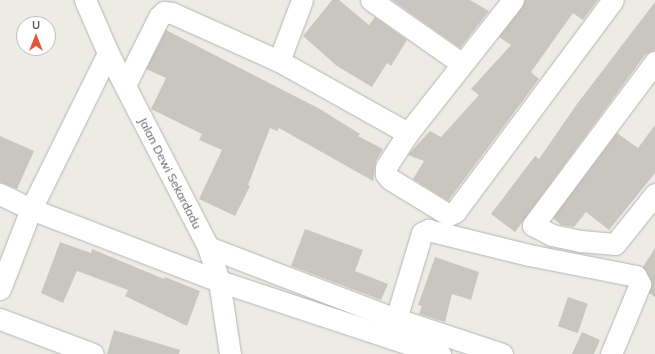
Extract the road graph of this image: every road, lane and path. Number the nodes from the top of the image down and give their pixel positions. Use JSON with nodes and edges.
{"nodes":[{"id":1,"x":85,"y":0,"type":"edge"},
{"id":2,"x":302,"y":0,"type":"edge"},
{"id":3,"x":371,"y":0,"type":"edge"},
{"id":4,"x":613,"y":0,"type":"edge"},
{"id":5,"x":502,"y":4,"type":"edge"},
{"id":6,"x":108,"y":53,"type":"junction"},
{"id":7,"x":278,"y":61,"type":"junction"},
{"id":8,"x":655,"y":62,"type":"edge"},
{"id":9,"x":461,"y":63,"type":"junction"},
{"id":10,"x":125,"y":85,"type":"junction"},
{"id":11,"x":408,"y":132,"type":"junction"},
{"id":12,"x":0,"y":194,"type":"edge"},
{"id":13,"x":655,"y":194,"type":"edge"},
{"id":14,"x":31,"y":209,"type":"junction"},
{"id":15,"x":208,"y":247,"type":"junction"},
{"id":16,"x":219,"y":281,"type":"junction"},
{"id":17,"x":0,"y":289,"type":"edge"},
{"id":18,"x":0,"y":319,"type":"edge"},
{"id":19,"x":396,"y":319,"type":"junction"},
{"id":20,"x":93,"y":354,"type":"edge"},
{"id":21,"x":230,"y":354,"type":"edge"},
{"id":22,"x":440,"y":354,"type":"edge"},
{"id":23,"x":502,"y":354,"type":"edge"},
{"id":24,"x":611,"y":354,"type":"edge"}],
"edges":[{"from":1,"to":6,"type":"street","name":"Jalan Dewi Sekardadu"},
{"from":2,"to":7,"type":"street"},
{"from":3,"to":9,"type":"street"},
{"from":4,"to":11,"type":"street"},
{"from":5,"to":9,"type":"street"},
{"from":6,"to":10,"type":"street","name":"Jalan Dewi Sekardadu"},
{"from":6,"to":14,"type":"street"},
{"from":7,"to":10,"type":"street"},
{"from":7,"to":11,"type":"street"},
{"from":8,"to":13,"type":"street"},
{"from":9,"to":11,"type":"street"},
{"from":10,"to":15,"type":"street","name":"Jalan Dewi Sekardadu"},
{"from":12,"to":14,"type":"street"},
{"from":14,"to":16,"type":"street"},
{"from":14,"to":17,"type":"street"},
{"from":15,"to":16,"type":"street","name":"Jalan Dewi Sekardadu"},
{"from":15,"to":19,"type":"street"},
{"from":16,"to":21,"type":"street","name":"Jalan Dewi Sekardadu"},
{"from":16,"to":22,"type":"street"},
{"from":18,"to":20,"type":"street"},
{"from":19,"to":23,"type":"street"},
{"from":19,"to":24,"type":"street"}]}
